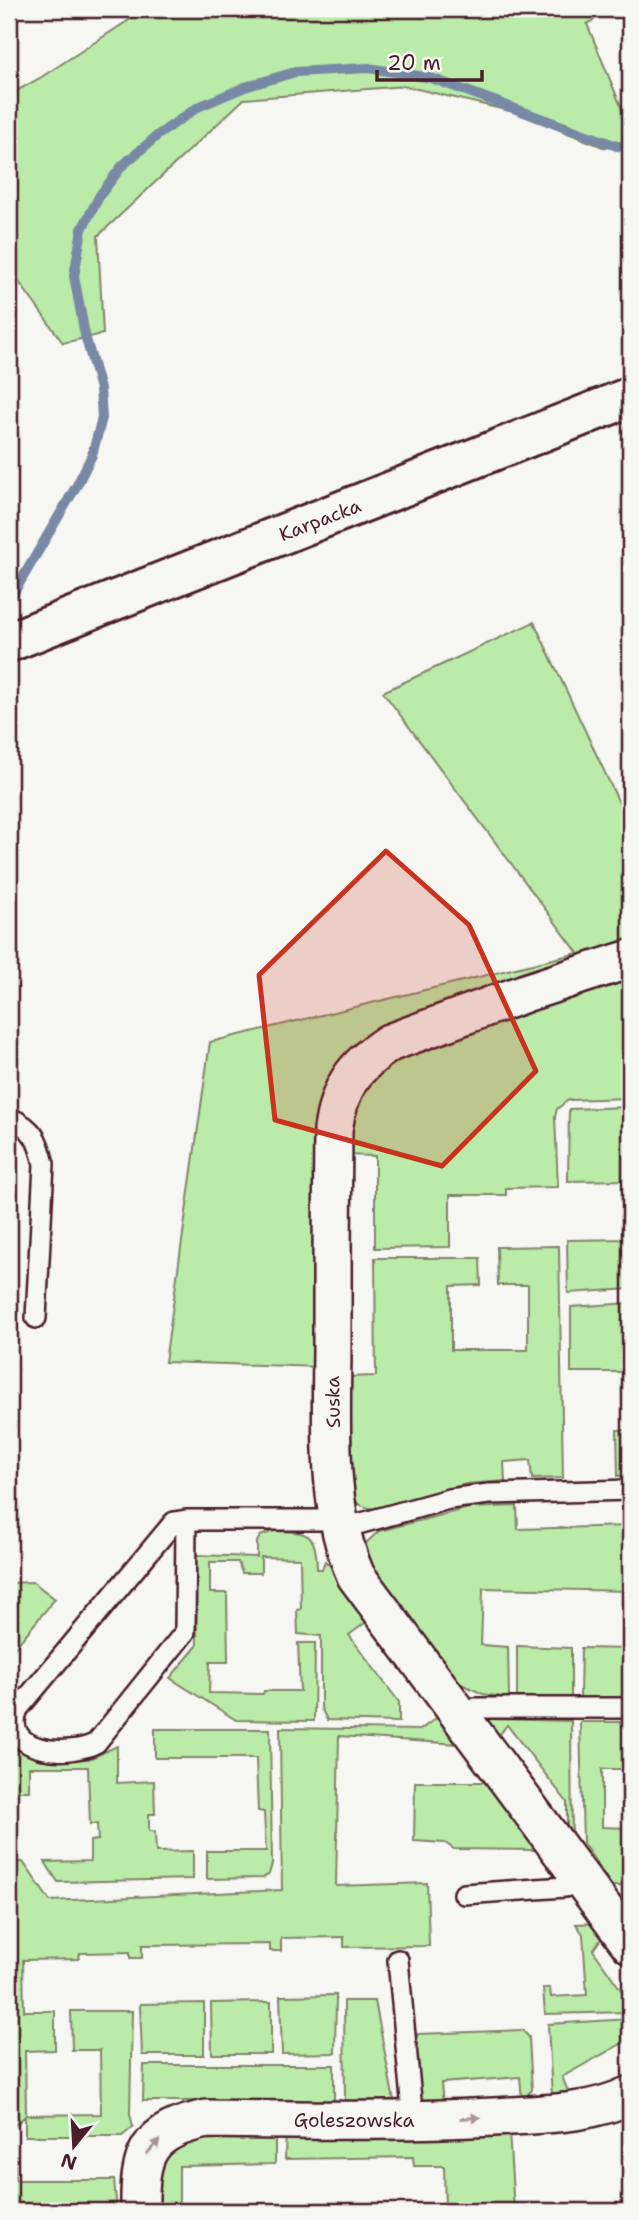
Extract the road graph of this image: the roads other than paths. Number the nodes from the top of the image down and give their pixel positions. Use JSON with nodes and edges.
{"nodes":[{"id":1,"x":630,"y":397,"type":"edge"},
{"id":2,"x":9,"y":642,"type":"edge"},
{"id":3,"x":630,"y":959,"type":"edge"},
{"id":4,"x":9,"y":1117,"type":"edge"},
{"id":5,"x":36,"y":1318,"type":"dead end"},
{"id":6,"x":630,"y":1490,"type":"edge"},
{"id":7,"x":186,"y":1520,"type":"junction"},
{"id":8,"x":339,"y":1521,"type":"junction"},
{"id":9,"x":630,"y":1708,"type":"edge"},
{"id":10,"x":461,"y":1715,"type":"junction"},
{"id":11,"x":582,"y":1881,"type":"junction"},
{"id":12,"x":464,"y":1894,"type":"dead end"},
{"id":13,"x":630,"y":1944,"type":"edge"},
{"id":14,"x":398,"y":1960,"type":"dead end"},
{"id":15,"x":630,"y":2095,"type":"edge"},
{"id":16,"x":413,"y":2121,"type":"junction"},
{"id":17,"x":140,"y":2211,"type":"edge"}],
"edges":[{"from":1,"to":2,"type":"street","name":"Karpacka"},
{"from":3,"to":8,"type":"street","name":"Suska"},
{"from":4,"to":5,"type":"lane"},
{"from":6,"to":8,"type":"lane"},
{"from":7,"to":7,"type":"lane"},
{"from":7,"to":8,"type":"lane"},
{"from":8,"to":10,"type":"street","name":"Suska"},
{"from":9,"to":10,"type":"lane"},
{"from":10,"to":11,"type":"street","name":"Suska"},
{"from":11,"to":12,"type":"lane"},
{"from":11,"to":13,"type":"street","name":"Suska"},
{"from":14,"to":16,"type":"lane"},
{"from":16,"to":15,"type":"street","name":"Goleszowska","one_way":true},
{"from":17,"to":16,"type":"street","name":"Goleszowska","one_way":true}]}
